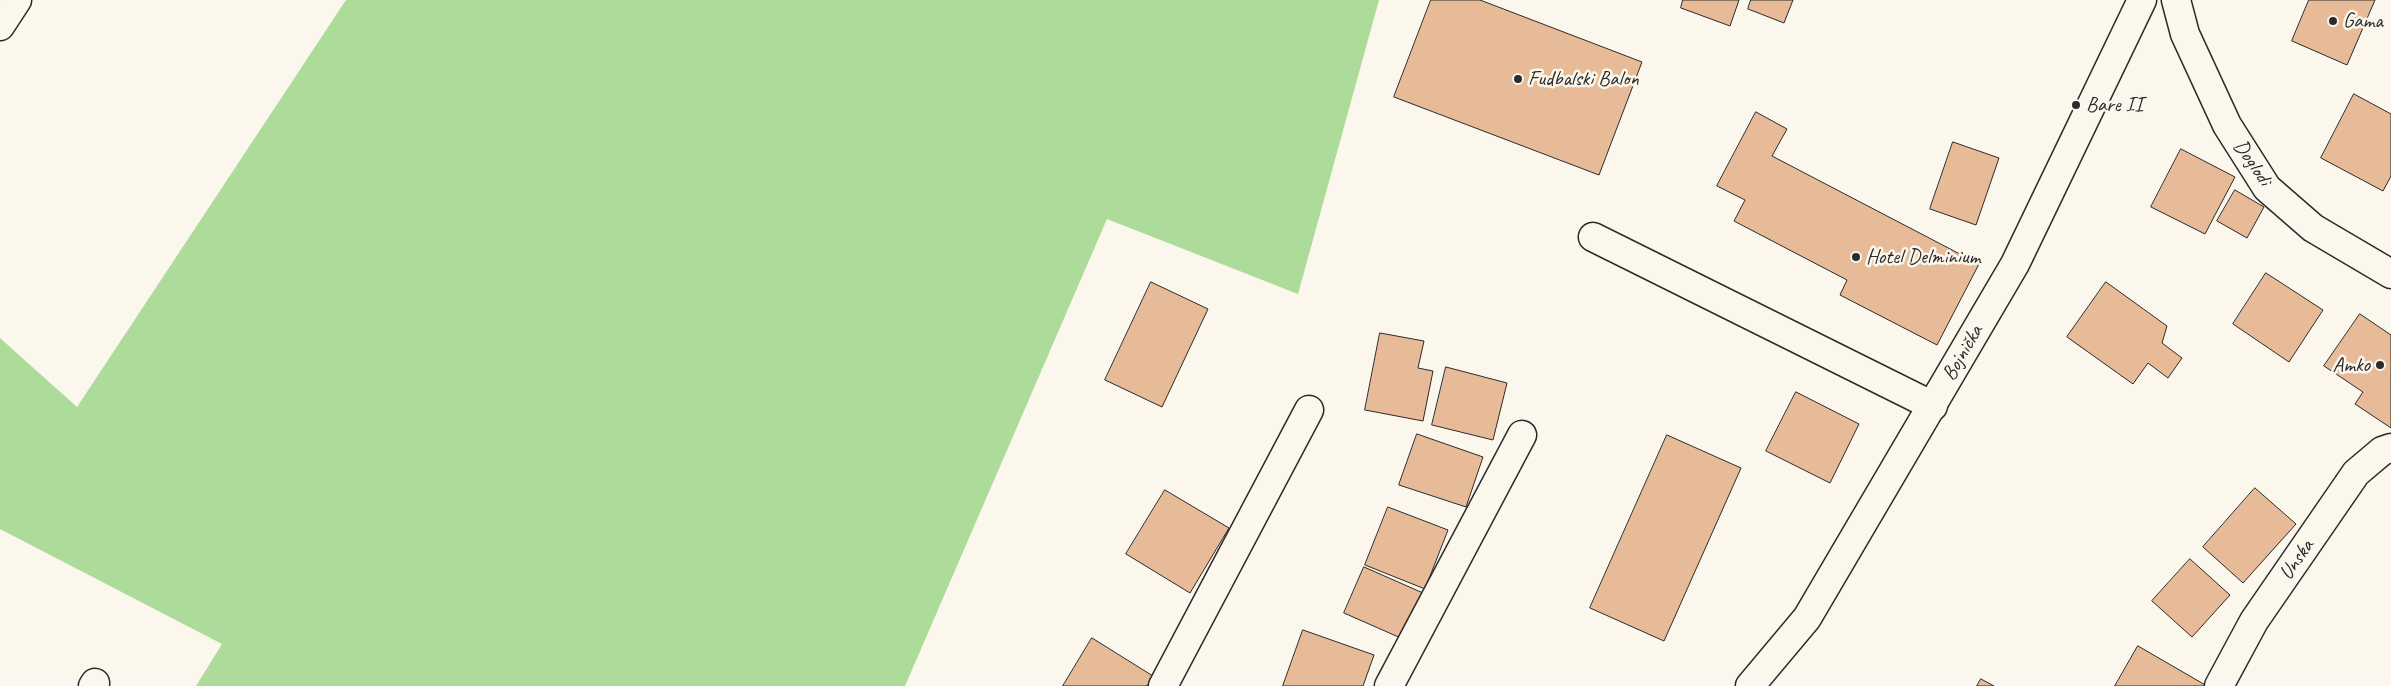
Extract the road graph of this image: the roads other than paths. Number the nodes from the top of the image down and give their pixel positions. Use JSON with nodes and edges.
{"nodes":[{"id":1,"x":17,"y":0,"type":"edge"},
{"id":2,"x":2142,"y":0,"type":"edge"},
{"id":3,"x":2176,"y":0,"type":"edge"},
{"id":4,"x":0,"y":26,"type":"edge"},
{"id":5,"x":1593,"y":237,"type":"dead end"},
{"id":6,"x":2391,"y":274,"type":"edge"},
{"id":7,"x":1933,"y":406,"type":"junction"},
{"id":8,"x":1309,"y":410,"type":"dead end"},
{"id":9,"x":1522,"y":435,"type":"dead end"},
{"id":10,"x":2391,"y":448,"type":"edge"},
{"id":11,"x":1163,"y":686,"type":"edge"},
{"id":12,"x":1389,"y":686,"type":"edge"},
{"id":13,"x":1750,"y":686,"type":"edge"},
{"id":14,"x":2219,"y":686,"type":"edge"}],
"edges":[{"from":1,"to":4,"type":"street"},
{"from":2,"to":7,"type":"street","name":"Bojnička"},
{"from":3,"to":6,"type":"street","name":"Doglodi"},
{"from":5,"to":7,"type":"street"},
{"from":7,"to":13,"type":"street","name":"Bojnička"},
{"from":8,"to":11,"type":"street"},
{"from":9,"to":12,"type":"street"},
{"from":10,"to":14,"type":"street","name":"Unska"}]}
